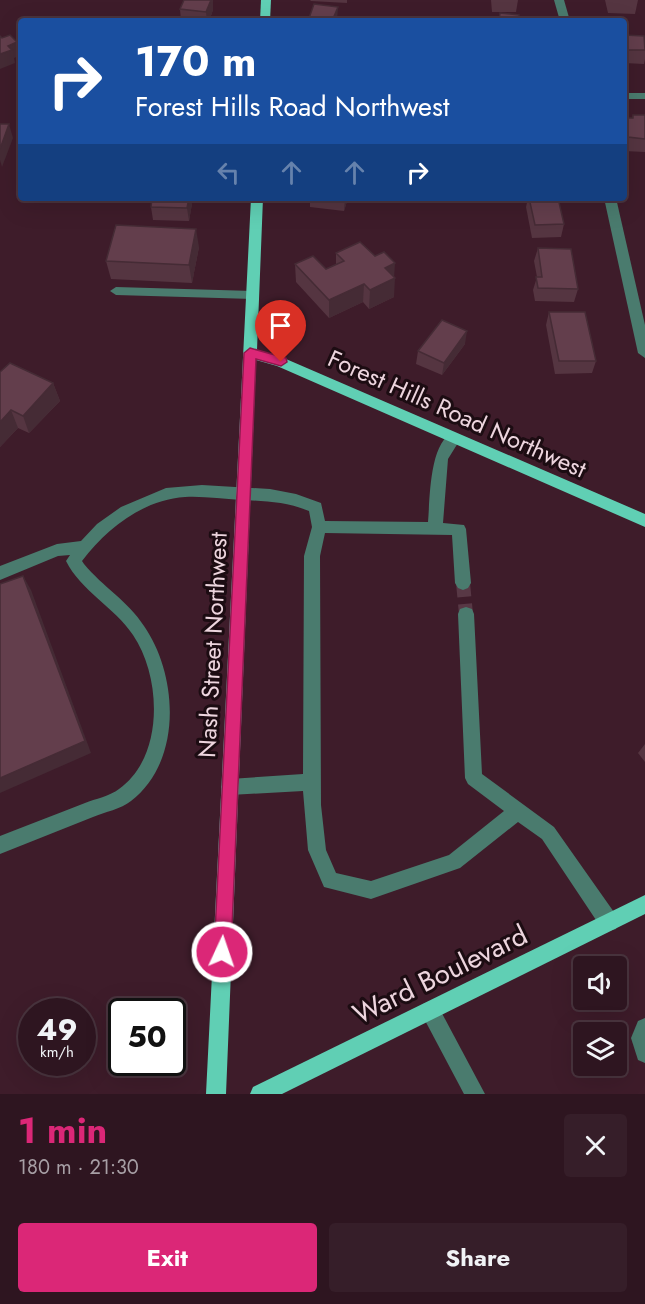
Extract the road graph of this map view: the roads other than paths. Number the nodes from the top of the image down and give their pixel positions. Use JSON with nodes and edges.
{"nodes":[{"id":1,"x":266,"y":0,"type":"edge"},
{"id":2,"x":559,"y":0,"type":"edge"},
{"id":3,"x":265,"y":18,"type":"edge"},
{"id":4,"x":564,"y":18,"type":"edge"},
{"id":5,"x":627,"y":96,"type":"edge"},
{"id":6,"x":645,"y":96,"type":"edge"},
{"id":7,"x":257,"y":201,"type":"edge"},
{"id":8,"x":611,"y":201,"type":"edge"},
{"id":9,"x":116,"y":291,"type":"dead end"},
{"id":10,"x":253,"y":295,"type":"junction"},
{"id":11,"x":250,"y":353,"type":"junction"},
{"id":12,"x":645,"y":353,"type":"edge"},
{"id":13,"x":454,"y":438,"type":"junction"},
{"id":14,"x":244,"y":494,"type":"junction"},
{"id":15,"x":645,"y":521,"type":"edge"},
{"id":16,"x":319,"y":526,"type":"junction"},
{"id":17,"x":435,"y":528,"type":"junction"},
{"id":18,"x":84,"y":547,"type":"junction"},
{"id":19,"x":0,"y":573,"type":"edge"},
{"id":20,"x":462,"y":583,"type":"tunnel mouth"},
{"id":21,"x":466,"y":614,"type":"tunnel mouth"},
{"id":22,"x":313,"y":783,"type":"junction"},
{"id":23,"x":230,"y":788,"type":"junction"},
{"id":24,"x":518,"y":811,"type":"junction"},
{"id":25,"x":0,"y":845,"type":"edge"},
{"id":26,"x":645,"y":904,"type":"edge"},
{"id":27,"x":609,"y":922,"type":"junction"},
{"id":28,"x":430,"y":1011,"type":"junction"},
{"id":29,"x":645,"y":1028,"type":"edge"},
{"id":30,"x":645,"y":1053,"type":"edge"},
{"id":31,"x":216,"y":1094,"type":"edge"},
{"id":32,"x":260,"y":1094,"type":"edge"},
{"id":33,"x":475,"y":1094,"type":"edge"}],
"edges":[{"from":1,"to":3,"type":"main road"},
{"from":2,"to":4,"type":"street"},
{"from":5,"to":6,"type":"street"},
{"from":7,"to":10,"type":"main road","name":"Nash Street Northwest"},
{"from":8,"to":12,"type":"street"},
{"from":9,"to":10,"type":"street"},
{"from":10,"to":11,"type":"main road","name":"Nash Street Northwest"},
{"from":11,"to":13,"type":"main road","name":"Forest Hills Road Northwest"},
{"from":11,"to":14,"type":"main road","name":"Nash Street Northwest"},
{"from":13,"to":15,"type":"main road","name":"Forest Hills Road Northwest"},
{"from":13,"to":17,"type":"street"},
{"from":14,"to":16,"type":"street"},
{"from":14,"to":18,"type":"street"},
{"from":14,"to":23,"type":"main road","name":"Nash Street Northwest"},
{"from":16,"to":17,"type":"street"},
{"from":16,"to":22,"type":"street"},
{"from":17,"to":20,"type":"street"},
{"from":18,"to":19,"type":"street"},
{"from":18,"to":25,"type":"street"},
{"from":21,"to":24,"type":"street"},
{"from":22,"to":23,"type":"street"},
{"from":22,"to":24,"type":"street"},
{"from":23,"to":31,"type":"main road","name":"Nash Street Northwest"},
{"from":24,"to":27,"type":"street"},
{"from":26,"to":27,"type":"main road","name":"Ward Boulevard"},
{"from":27,"to":28,"type":"main road","name":"Ward Boulevard"},
{"from":28,"to":32,"type":"main road","name":"Ward Boulevard"},
{"from":28,"to":33,"type":"street"},
{"from":29,"to":30,"type":"street"}]}
